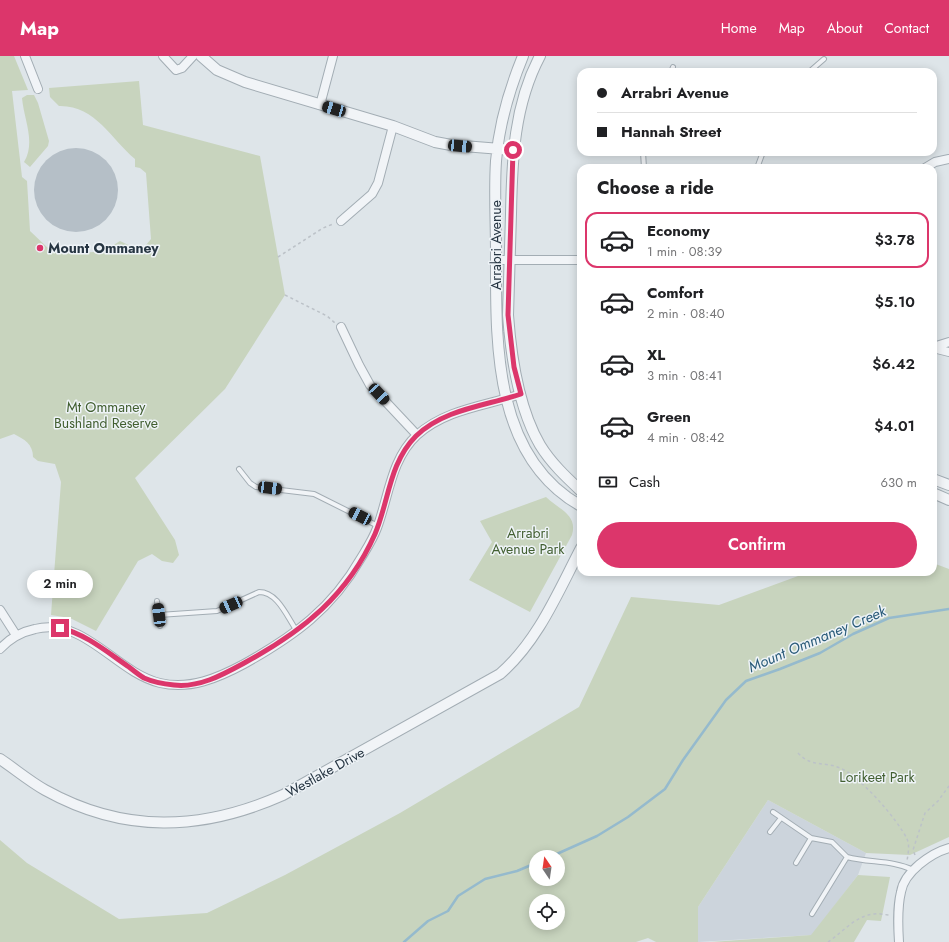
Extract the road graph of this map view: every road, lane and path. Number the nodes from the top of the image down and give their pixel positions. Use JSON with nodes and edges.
{"nodes":[{"id":1,"x":25,"y":56,"type":"edge"},
{"id":2,"x":163,"y":56,"type":"edge"},
{"id":3,"x":194,"y":56,"type":"edge"},
{"id":4,"x":201,"y":56,"type":"edge"},
{"id":5,"x":333,"y":56,"type":"edge"},
{"id":6,"x":523,"y":56,"type":"edge"},
{"id":7,"x":540,"y":56,"type":"edge"},
{"id":8,"x":824,"y":59,"type":"dead end"},
{"id":9,"x":814,"y":68,"type":"edge"},
{"id":10,"x":38,"y":89,"type":"dead end"},
{"id":11,"x":320,"y":105,"type":"junction"},
{"id":12,"x":393,"y":126,"type":"junction"},
{"id":13,"x":498,"y":148,"type":"junction"},
{"id":14,"x":513,"y":150,"type":"junction"},
{"id":15,"x":949,"y":159,"type":"edge"},
{"id":16,"x":932,"y":164,"type":"edge"},
{"id":17,"x":341,"y":221,"type":"joint"},
{"id":18,"x":278,"y":257,"type":"dead end"},
{"id":19,"x":496,"y":260,"type":"junction"},
{"id":20,"x":510,"y":260,"type":"junction"},
{"id":21,"x":577,"y":260,"type":"edge"},
{"id":22,"x":285,"y":295,"type":"dead end"},
{"id":23,"x":341,"y":327,"type":"joint"},
{"id":24,"x":949,"y":342,"type":"edge"},
{"id":25,"x":937,"y":346,"type":"edge"},
{"id":26,"x":937,"y":349,"type":"edge"},
{"id":27,"x":949,"y":352,"type":"edge"},
{"id":28,"x":521,"y":394,"type":"junction"},
{"id":29,"x":507,"y":399,"type":"junction"},
{"id":30,"x":417,"y":435,"type":"junction"},
{"id":31,"x":238,"y":469,"type":"dead end"},
{"id":32,"x":937,"y":480,"type":"edge"},
{"id":33,"x":949,"y":485,"type":"edge"},
{"id":34,"x":577,"y":487,"type":"edge"},
{"id":35,"x":937,"y":495,"type":"edge"},
{"id":36,"x":949,"y":500,"type":"edge"},
{"id":37,"x":577,"y":504,"type":"edge"},
{"id":38,"x":378,"y":526,"type":"junction"},
{"id":39,"x":577,"y":555,"type":"edge"},
{"id":40,"x":157,"y":601,"type":"dead end"},
{"id":41,"x":0,"y":610,"type":"edge"},
{"id":42,"x":159,"y":615,"type":"junction"},
{"id":43,"x":160,"y":626,"type":"dead end"},
{"id":44,"x":298,"y":631,"type":"junction"},
{"id":45,"x":16,"y":635,"type":"junction"},
{"id":46,"x":0,"y":649,"type":"edge"},
{"id":47,"x":798,"y":753,"type":"dead end"},
{"id":48,"x":0,"y":759,"type":"edge"},
{"id":49,"x":949,"y":786,"type":"edge"},
{"id":50,"x":773,"y":812,"type":"dead end"},
{"id":51,"x":781,"y":818,"type":"junction"},
{"id":52,"x":770,"y":832,"type":"dead end"},
{"id":53,"x":811,"y":838,"type":"junction"},
{"id":54,"x":949,"y":848,"type":"edge"},
{"id":55,"x":915,"y":855,"type":"dead end"},
{"id":56,"x":848,"y":857,"type":"junction"},
{"id":57,"x":796,"y":863,"type":"dead end"},
{"id":58,"x":910,"y":868,"type":"junction"},
{"id":59,"x":812,"y":914,"type":"dead end"},
{"id":60,"x":899,"y":915,"type":"junction"},
{"id":61,"x":828,"y":942,"type":"edge"},
{"id":62,"x":899,"y":942,"type":"edge"}],
"edges":[{"from":1,"to":10,"type":"street"},
{"from":2,"to":3,"type":"street"},
{"from":4,"to":11,"type":"street"},
{"from":5,"to":11,"type":"street"},
{"from":6,"to":13,"type":"street","name":"Arrabri Avenue"},
{"from":7,"to":14,"type":"street","name":"Arrabri Avenue"},
{"from":8,"to":9,"type":"lane"},
{"from":11,"to":12,"type":"street"},
{"from":12,"to":13,"type":"street"},
{"from":12,"to":17,"type":"street"},
{"from":13,"to":14,"type":"street"},
{"from":13,"to":19,"type":"street","name":"Arrabri Avenue"},
{"from":14,"to":20,"type":"street","name":"Arrabri Avenue"},
{"from":15,"to":16,"type":"street"},
{"from":17,"to":18,"type":"path"},
{"from":19,"to":20,"type":"street"},
{"from":19,"to":29,"type":"street","name":"Arrabri Avenue"},
{"from":20,"to":21,"type":"street"},
{"from":20,"to":28,"type":"street","name":"Arrabri Avenue"},
{"from":22,"to":23,"type":"path"},
{"from":23,"to":30,"type":"street"},
{"from":24,"to":25,"type":"street"},
{"from":26,"to":27,"type":"street"},
{"from":28,"to":29,"type":"street"},
{"from":28,"to":34,"type":"street","name":"Arrabri Avenue"},
{"from":29,"to":30,"type":"street"},
{"from":29,"to":37,"type":"street","name":"Arrabri Avenue"},
{"from":30,"to":38,"type":"street"},
{"from":31,"to":38,"type":"lane"},
{"from":32,"to":33,"type":"street"},
{"from":35,"to":36,"type":"street"},
{"from":38,"to":44,"type":"street"},
{"from":39,"to":48,"type":"street","name":"Westlake Drive"},
{"from":40,"to":42,"type":"lane"},
{"from":41,"to":45,"type":"street"},
{"from":42,"to":43,"type":"lane"},
{"from":42,"to":44,"type":"lane"},
{"from":44,"to":45,"type":"street"},
{"from":45,"to":46,"type":"street"},
{"from":47,"to":58,"type":"path"},
{"from":49,"to":55,"type":"path"},
{"from":50,"to":51,"type":"lane"},
{"from":51,"to":52,"type":"lane"},
{"from":51,"to":53,"type":"lane"},
{"from":53,"to":56,"type":"lane"},
{"from":53,"to":57,"type":"lane"},
{"from":54,"to":58,"type":"street"},
{"from":56,"to":58,"type":"lane"},
{"from":56,"to":59,"type":"lane"},
{"from":58,"to":60,"type":"street"},
{"from":60,"to":61,"type":"path"},
{"from":60,"to":62,"type":"street"}]}
